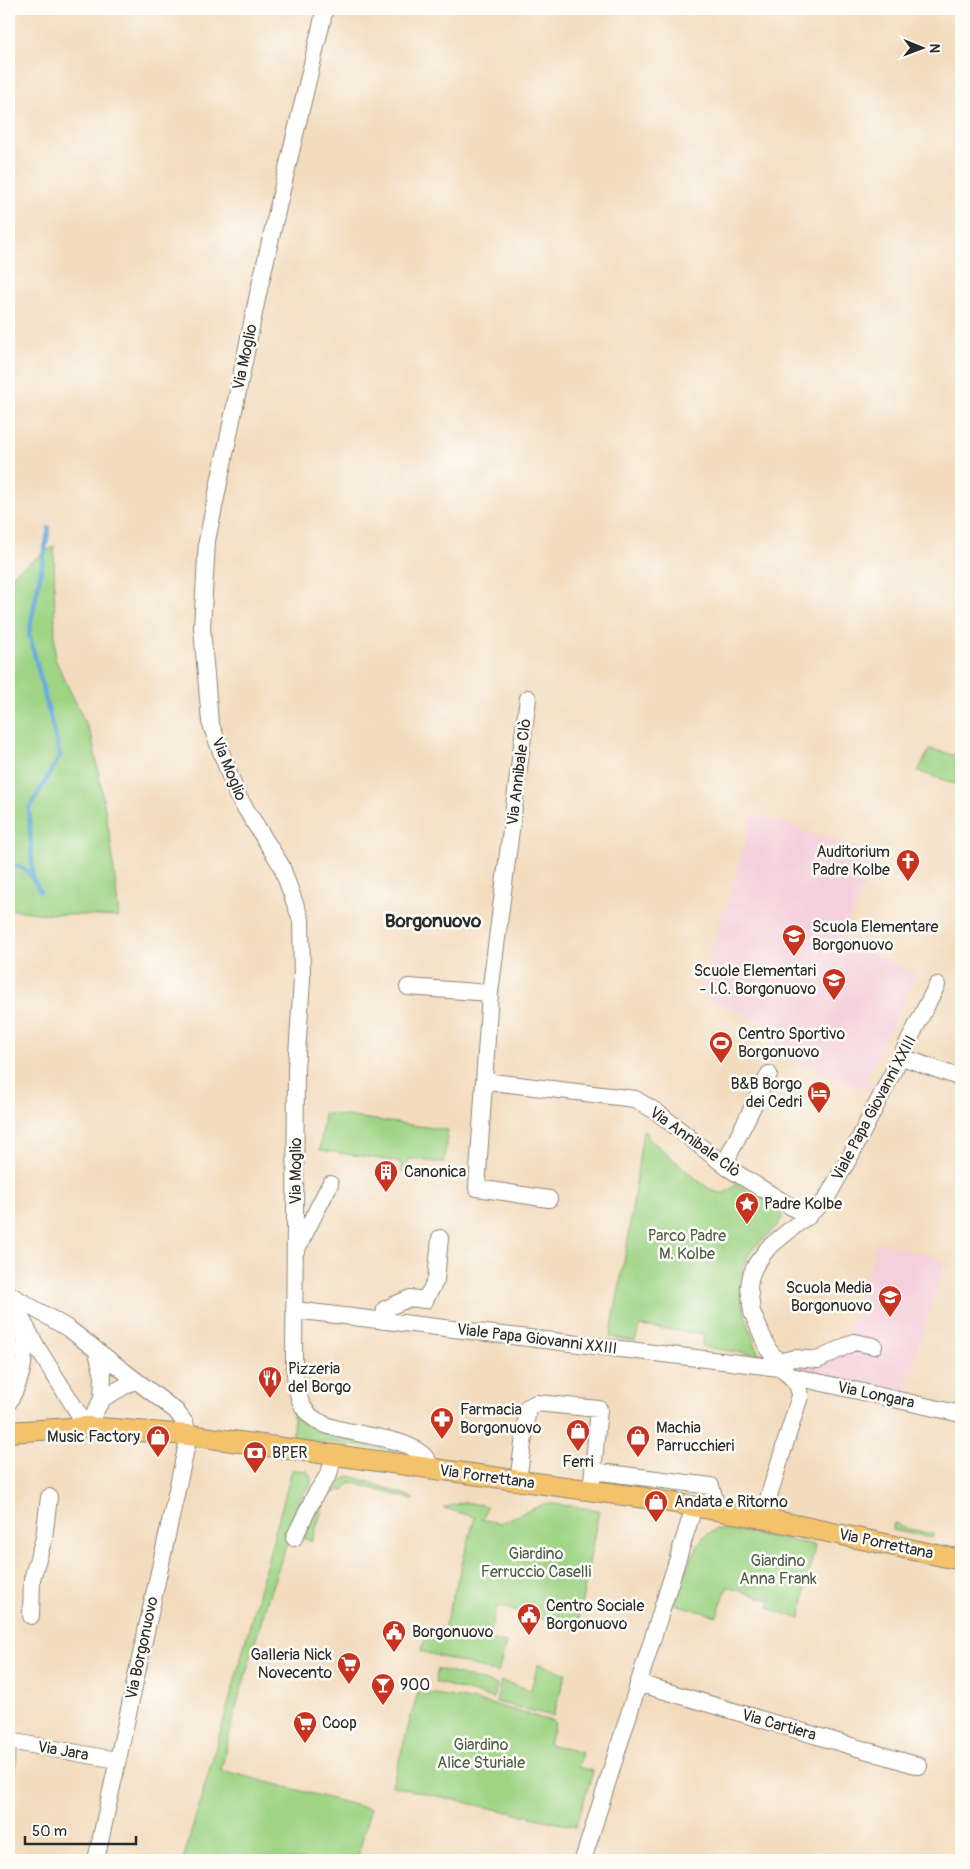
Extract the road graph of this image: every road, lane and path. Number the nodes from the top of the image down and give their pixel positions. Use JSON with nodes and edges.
{"nodes":[{"id":1,"x":325,"y":9,"type":"edge"},
{"id":2,"x":528,"y":698,"type":"dead end"},
{"id":3,"x":937,"y":985,"type":"dead end"},
{"id":4,"x":408,"y":987,"type":"dead end"},
{"id":5,"x":490,"y":994,"type":"junction"},
{"id":6,"x":902,"y":1056,"type":"junction"},
{"id":7,"x":769,"y":1074,"type":"dead end"},
{"id":8,"x":961,"y":1078,"type":"edge"},
{"id":9,"x":484,"y":1081,"type":"junction"},
{"id":10,"x":724,"y":1164,"type":"junction"},
{"id":11,"x":330,"y":1184,"type":"dead end"},
{"id":12,"x":549,"y":1199,"type":"dead end"},
{"id":13,"x":808,"y":1217,"type":"junction"},
{"id":14,"x":440,"y":1238,"type":"dead end"},
{"id":15,"x":295,"y":1253,"type":"junction"},
{"id":16,"x":9,"y":1294,"type":"edge"},
{"id":17,"x":294,"y":1310,"type":"junction"},
{"id":18,"x":21,"y":1317,"type":"junction"},
{"id":19,"x":384,"y":1321,"type":"junction"},
{"id":20,"x":874,"y":1346,"type":"dead end"},
{"id":21,"x":97,"y":1352,"type":"junction"},
{"id":22,"x":783,"y":1369,"type":"junction"},
{"id":23,"x":135,"y":1380,"type":"junction"},
{"id":24,"x":102,"y":1399,"type":"junction"},
{"id":25,"x":9,"y":1402,"type":"edge"},
{"id":26,"x":961,"y":1414,"type":"edge"},
{"id":27,"x":87,"y":1427,"type":"junction"},
{"id":28,"x":9,"y":1432,"type":"edge"},
{"id":29,"x":189,"y":1436,"type":"junction"},
{"id":30,"x":334,"y":1455,"type":"junction"},
{"id":31,"x":434,"y":1469,"type":"junction"},
{"id":32,"x":593,"y":1471,"type":"junction"},
{"id":33,"x":518,"y":1481,"type":"junction"},
{"id":34,"x":591,"y":1491,"type":"junction"},
{"id":35,"x":49,"y":1497,"type":"dead end"},
{"id":36,"x":694,"y":1507,"type":"junction"},
{"id":37,"x":718,"y":1511,"type":"junction"},
{"id":38,"x":762,"y":1518,"type":"junction"},
{"id":39,"x":294,"y":1538,"type":"dead end"},
{"id":40,"x":961,"y":1560,"type":"edge"},
{"id":41,"x":31,"y":1616,"type":"dead end"},
{"id":42,"x":638,"y":1683,"type":"junction"},
{"id":43,"x":9,"y":1742,"type":"edge"},
{"id":44,"x":117,"y":1760,"type":"junction"},
{"id":45,"x":919,"y":1766,"type":"dead end"},
{"id":46,"x":96,"y":1860,"type":"edge"},
{"id":47,"x":583,"y":1860,"type":"edge"}],
"edges":[{"from":1,"to":15,"type":"street","name":"Via Moglio"},
{"from":2,"to":5,"type":"street","name":"Via Annibale Clò"},
{"from":3,"to":6,"type":"street","name":"Viale Papa Giovanni XXIII"},
{"from":4,"to":5,"type":"street"},
{"from":5,"to":9,"type":"street","name":"Via Annibale Clò"},
{"from":6,"to":8,"type":"street"},
{"from":6,"to":13,"type":"street","name":"Viale Papa Giovanni XXIII"},
{"from":7,"to":10,"type":"street"},
{"from":9,"to":10,"type":"street","name":"Via Annibale Clò"},
{"from":9,"to":12,"type":"street","name":"Via Annibale Clò"},
{"from":10,"to":13,"type":"street","name":"Via Annibale Clò"},
{"from":11,"to":15,"type":"street"},
{"from":13,"to":22,"type":"street","name":"Viale Papa Giovanni XXIII"},
{"from":14,"to":19,"type":"street"},
{"from":15,"to":17,"type":"street","name":"Via Moglio"},
{"from":16,"to":18,"type":"street"},
{"from":16,"to":21,"type":"street"},
{"from":17,"to":19,"type":"street","name":"Viale Papa Giovanni XXIII"},
{"from":17,"to":31,"type":"street","name":"Via Moglio"},
{"from":18,"to":25,"type":"street"},
{"from":18,"to":27,"type":"street"},
{"from":19,"to":22,"type":"street","name":"Viale Papa Giovanni XXIII"},
{"from":20,"to":22,"type":"street"},
{"from":21,"to":23,"type":"street"},
{"from":21,"to":24,"type":"street"},
{"from":22,"to":26,"type":"street","name":"Via Longara"},
{"from":22,"to":38,"type":"street"},
{"from":23,"to":24,"type":"street"},
{"from":23,"to":29,"type":"street"},
{"from":24,"to":27,"type":"street"},
{"from":27,"to":28,"type":"main road","name":"Via Porrettana"},
{"from":27,"to":29,"type":"main road","name":"Via Porrettana"},
{"from":29,"to":30,"type":"main road","name":"Via Porrettana"},
{"from":29,"to":44,"type":"street","name":"Via Borgonuovo"},
{"from":30,"to":31,"type":"main road","name":"Via Porrettana"},
{"from":30,"to":39,"type":"street"},
{"from":31,"to":33,"type":"main road","name":"Via Porrettana"},
{"from":32,"to":33,"type":"street"},
{"from":32,"to":34,"type":"street"},
{"from":32,"to":37,"type":"street"},
{"from":33,"to":34,"type":"main road","name":"Via Porrettana"},
{"from":34,"to":36,"type":"main road","name":"Via Porrettana"},
{"from":35,"to":41,"type":"street"},
{"from":36,"to":37,"type":"main road","name":"Via Porrettana"},
{"from":36,"to":42,"type":"street"},
{"from":37,"to":38,"type":"main road","name":"Via Porrettana"},
{"from":38,"to":40,"type":"main road","name":"Via Porrettana"},
{"from":42,"to":45,"type":"street","name":"Via Cartiera"},
{"from":42,"to":47,"type":"street"},
{"from":43,"to":44,"type":"street","name":"Via Jara"},
{"from":44,"to":46,"type":"street","name":"Via Borgonuovo"}]}
